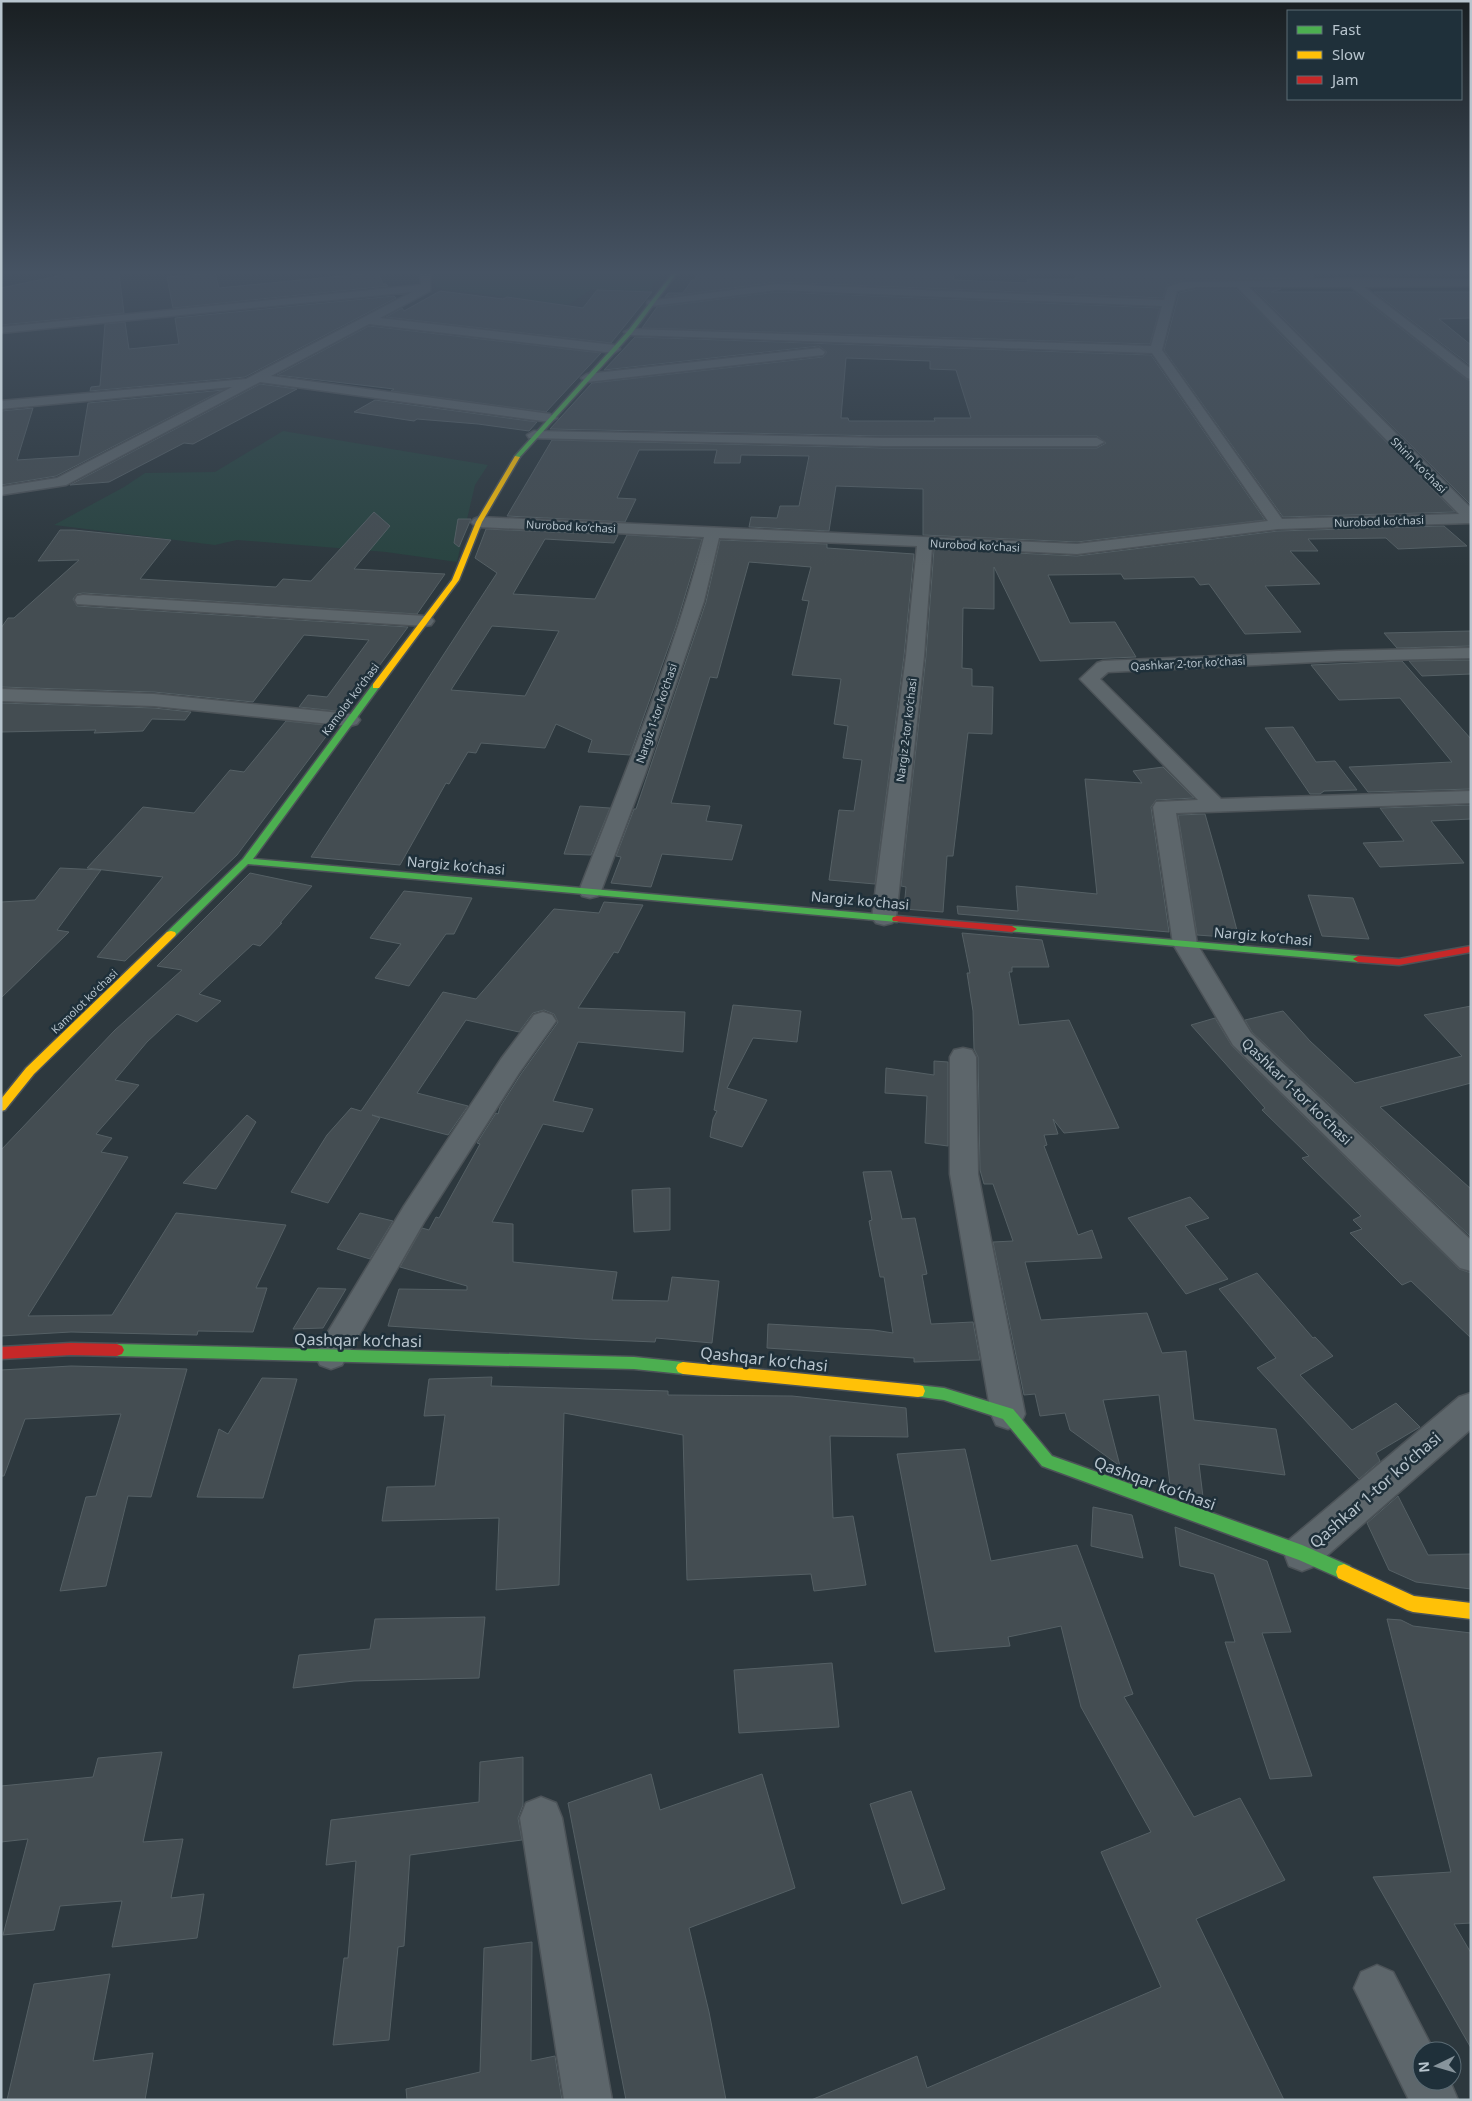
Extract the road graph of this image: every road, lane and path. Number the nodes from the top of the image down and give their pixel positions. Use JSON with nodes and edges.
{"nodes":[{"id":1,"x":273,"y":371,"type":"edge"},
{"id":2,"x":593,"y":371,"type":"edge"},
{"id":3,"x":649,"y":371,"type":"edge"},
{"id":4,"x":1171,"y":371,"type":"edge"},
{"id":5,"x":1327,"y":371,"type":"edge"},
{"id":6,"x":587,"y":378,"type":"junction"},
{"id":7,"x":258,"y":379,"type":"junction"},
{"id":8,"x":1,"y":405,"type":"edge"},
{"id":9,"x":550,"y":418,"type":"junction"},
{"id":10,"x":534,"y":435,"type":"junction"},
{"id":11,"x":1097,"y":442,"type":"dead end"},
{"id":12,"x":1,"y":491,"type":"edge"},
{"id":13,"x":1471,"y":517,"type":"edge"},
{"id":14,"x":479,"y":522,"type":"junction"},
{"id":15,"x":1278,"y":524,"type":"junction"},
{"id":16,"x":713,"y":532,"type":"junction"},
{"id":17,"x":925,"y":542,"type":"junction"},
{"id":18,"x":83,"y":600,"type":"dead end"},
{"id":19,"x":425,"y":621,"type":"junction"},
{"id":20,"x":1471,"y":652,"type":"edge"},
{"id":21,"x":1,"y":694,"type":"edge"},
{"id":22,"x":350,"y":720,"type":"junction"},
{"id":23,"x":1471,"y":796,"type":"edge"},
{"id":24,"x":1216,"y":806,"type":"junction"},
{"id":25,"x":246,"y":861,"type":"junction"},
{"id":26,"x":590,"y":892,"type":"junction"},
{"id":27,"x":884,"y":918,"type":"junction"},
{"id":28,"x":1185,"y":944,"type":"junction"},
{"id":29,"x":1471,"y":949,"type":"edge"},
{"id":30,"x":543,"y":1020,"type":"dead end"},
{"id":31,"x":962,"y":1057,"type":"dead end"},
{"id":32,"x":1,"y":1107,"type":"edge"},
{"id":33,"x":1471,"y":1259,"type":"edge"},
{"id":34,"x":1,"y":1353,"type":"edge"},
{"id":35,"x":331,"y":1355,"type":"junction"},
{"id":36,"x":1471,"y":1408,"type":"edge"},
{"id":37,"x":1008,"y":1414,"type":"junction"},
{"id":38,"x":1302,"y":1553,"type":"junction"},
{"id":39,"x":1471,"y":1611,"type":"edge"},
{"id":40,"x":541,"y":1818,"type":"dead end"},
{"id":41,"x":1377,"y":1988,"type":"dead end"},
{"id":42,"x":1412,"y":2056,"type":"edge"},
{"id":43,"x":588,"y":2100,"type":"edge"}],
"edges":[{"from":1,"to":7,"type":"street"},
{"from":2,"to":6,"type":"street","name":"Kamolot koʻchasi"},
{"from":3,"to":6,"type":"street"},
{"from":4,"to":15,"type":"street"},
{"from":5,"to":13,"type":"street","name":"Shirin ko'chasi"},
{"from":6,"to":9,"type":"street","name":"Kamolot koʻchasi"},
{"from":7,"to":8,"type":"street"},
{"from":7,"to":9,"type":"street"},
{"from":7,"to":12,"type":"street"},
{"from":9,"to":10,"type":"street","name":"Kamolot koʻchasi"},
{"from":10,"to":11,"type":"street"},
{"from":10,"to":14,"type":"street","name":"Kamolot koʻchasi"},
{"from":13,"to":15,"type":"street","name":"Nurobod koʻchasi"},
{"from":14,"to":16,"type":"street","name":"Nurobod koʻchasi"},
{"from":14,"to":19,"type":"street","name":"Kamolot koʻchasi"},
{"from":15,"to":17,"type":"street","name":"Nurobod koʻchasi"},
{"from":16,"to":17,"type":"street","name":"Nurobod koʻchasi"},
{"from":16,"to":26,"type":"street","name":"Nargiz 1-tor ko‘chasi"},
{"from":17,"to":27,"type":"street","name":"Nargiz 2-tor ko‘chasi"},
{"from":18,"to":19,"type":"street"},
{"from":19,"to":22,"type":"street","name":"Kamolot koʻchasi"},
{"from":20,"to":24,"type":"street","name":"Qashkar 2-tor koʼchasi"},
{"from":21,"to":22,"type":"street"},
{"from":22,"to":25,"type":"street","name":"Kamolot koʻchasi"},
{"from":23,"to":24,"type":"street","name":"Qashkar 1-tor koʼchasi"},
{"from":24,"to":28,"type":"street","name":"Qashkar 1-tor koʼchasi"},
{"from":25,"to":26,"type":"street","name":"Nargiz koʻchasi"},
{"from":25,"to":32,"type":"street","name":"Kamolot koʻchasi"},
{"from":26,"to":27,"type":"street","name":"Nargiz koʻchasi"},
{"from":27,"to":28,"type":"street","name":"Nargiz koʻchasi"},
{"from":28,"to":29,"type":"street","name":"Nargiz koʻchasi"},
{"from":28,"to":33,"type":"street","name":"Qashkar 1-tor koʼchasi"},
{"from":30,"to":35,"type":"street"},
{"from":31,"to":37,"type":"street"},
{"from":34,"to":35,"type":"street","name":"Qashqar koʻchasi"},
{"from":35,"to":37,"type":"street","name":"Qashqar koʻchasi"},
{"from":36,"to":38,"type":"street","name":"Qashkar 1-tor koʼchasi"},
{"from":37,"to":38,"type":"street","name":"Qashqar koʻchasi"},
{"from":38,"to":39,"type":"street","name":"Qashqar koʻchasi"},
{"from":40,"to":43,"type":"street"},
{"from":41,"to":42,"type":"street"}]}
